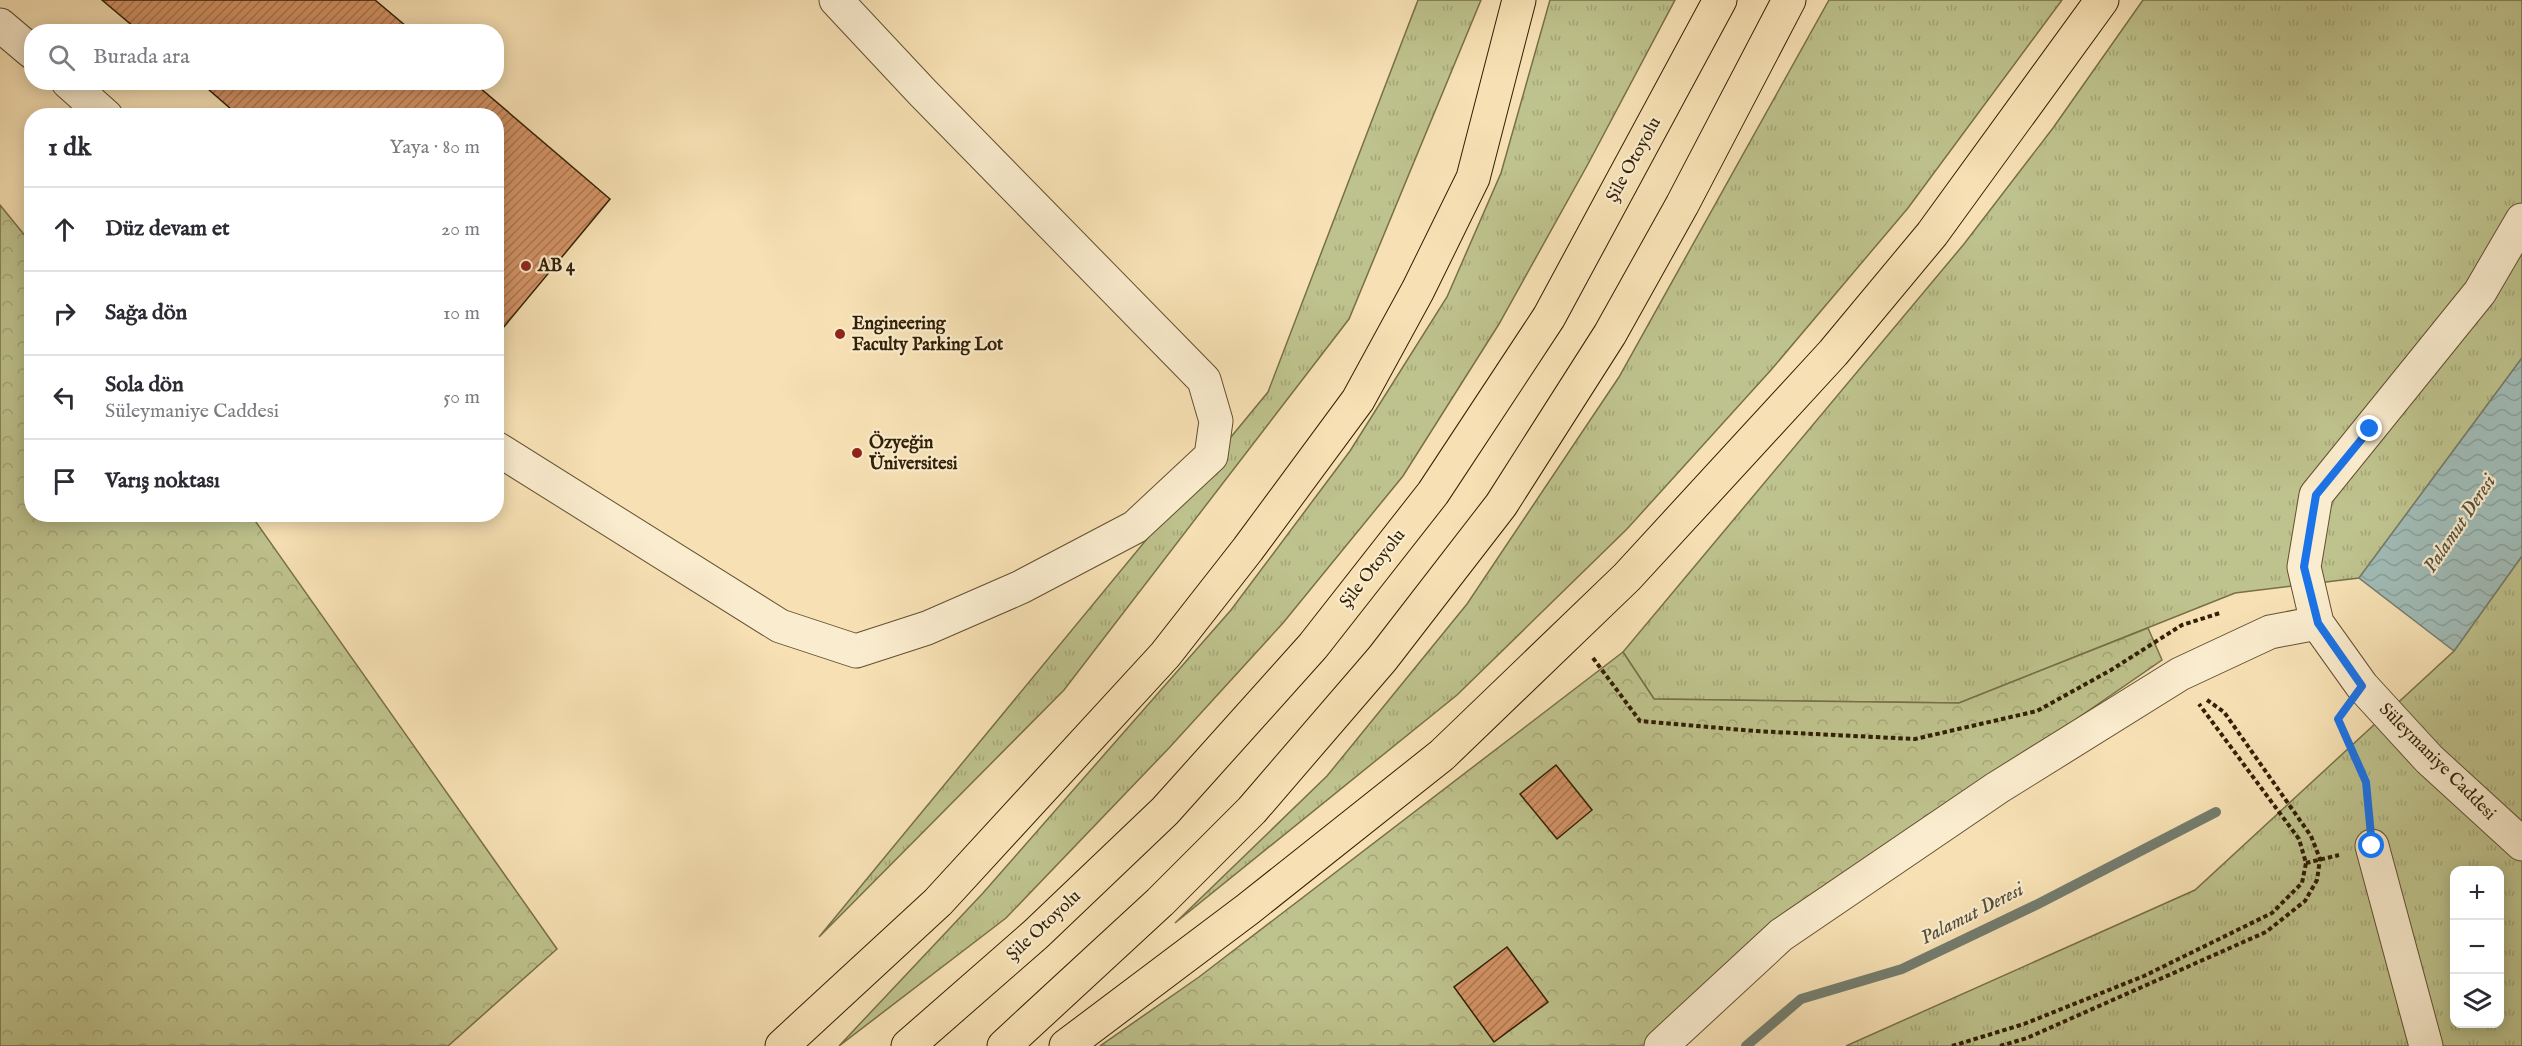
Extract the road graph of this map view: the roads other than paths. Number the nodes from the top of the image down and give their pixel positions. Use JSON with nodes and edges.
{"nodes":[{"id":1,"x":836,"y":0,"type":"edge"},
{"id":2,"x":1519,"y":0,"type":"edge"},
{"id":3,"x":1720,"y":0,"type":"edge"},
{"id":4,"x":1789,"y":0,"type":"edge"},
{"id":5,"x":2102,"y":0,"type":"edge"},
{"id":6,"x":0,"y":25,"type":"edge"},
{"id":7,"x":24,"y":45,"type":"edge"},
{"id":8,"x":77,"y":90,"type":"edge"},
{"id":9,"x":97,"y":108,"type":"edge"},
{"id":10,"x":2522,"y":220,"type":"edge"},
{"id":11,"x":504,"y":453,"type":"edge"},
{"id":12,"x":2318,"y":623,"type":"junction"},
{"id":13,"x":2522,"y":844,"type":"edge"},
{"id":14,"x":2372,"y":846,"type":"road end"},
{"id":15,"x":782,"y":1046,"type":"edge"},
{"id":16,"x":908,"y":1046,"type":"edge"},
{"id":17,"x":1004,"y":1046,"type":"edge"},
{"id":18,"x":1066,"y":1046,"type":"edge"},
{"id":19,"x":1661,"y":1046,"type":"edge"},
{"id":20,"x":2426,"y":1046,"type":"edge"}],
"edges":[{"from":1,"to":11,"type":"street"},
{"from":2,"to":15,"type":"highway"},
{"from":3,"to":16,"type":"highway","name":"Şile Otoyolu"},
{"from":4,"to":17,"type":"highway"},
{"from":5,"to":18,"type":"highway"},
{"from":6,"to":7,"type":"street"},
{"from":8,"to":9,"type":"street"},
{"from":10,"to":12,"type":"street","name":"Süleymaniye Caddesi"},
{"from":12,"to":13,"type":"street","name":"Süleymaniye Caddesi"},
{"from":12,"to":19,"type":"street"},
{"from":14,"to":20,"type":"street"}]}
